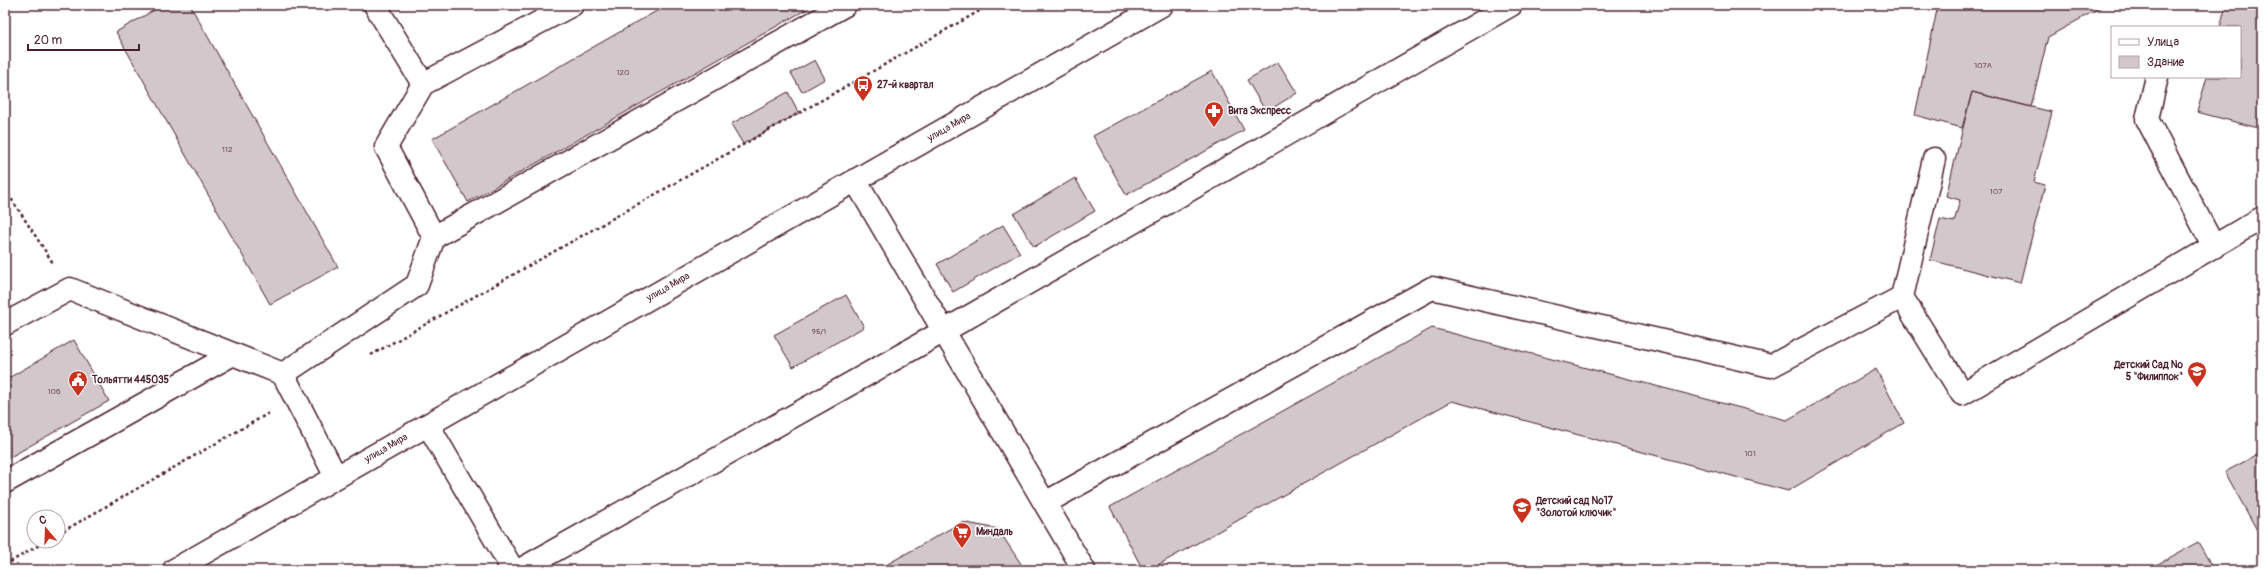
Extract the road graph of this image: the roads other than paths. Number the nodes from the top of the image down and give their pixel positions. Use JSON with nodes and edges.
{"nodes":[{"id":1,"x":375,"y":5,"type":"edge"},
{"id":2,"x":572,"y":5,"type":"edge"},
{"id":3,"x":844,"y":5,"type":"edge"},
{"id":4,"x":1162,"y":5,"type":"edge"},
{"id":5,"x":1511,"y":5,"type":"edge"},
{"id":6,"x":2157,"y":78,"type":"edge"},
{"id":7,"x":423,"y":84,"type":"junction"},
{"id":8,"x":1934,"y":160,"type":"dead end"},
{"id":9,"x":855,"y":180,"type":"junction"},
{"id":10,"x":2262,"y":218,"type":"edge"},
{"id":11,"x":434,"y":237,"type":"junction"},
{"id":12,"x":2214,"y":247,"type":"junction"},
{"id":13,"x":1902,"y":297,"type":"junction"},
{"id":14,"x":5,"y":324,"type":"edge"},
{"id":15,"x":944,"y":332,"type":"junction"},
{"id":16,"x":233,"y":354,"type":"junction"},
{"id":17,"x":283,"y":374,"type":"junction"},
{"id":18,"x":428,"y":425,"type":"junction"},
{"id":19,"x":336,"y":477,"type":"junction"},
{"id":20,"x":5,"y":482,"type":"edge"},
{"id":21,"x":1045,"y":503,"type":"junction"},
{"id":22,"x":174,"y":570,"type":"edge"},
{"id":23,"x":513,"y":570,"type":"edge"},
{"id":24,"x":520,"y":570,"type":"edge"},
{"id":25,"x":1084,"y":570,"type":"edge"}],
"edges":[{"from":1,"to":7,"type":"main road"},
{"from":2,"to":7,"type":"main road"},
{"from":3,"to":11,"type":"main road"},
{"from":4,"to":9,"type":"main road","name":"улица Мира"},
{"from":5,"to":15,"type":"main road"},
{"from":6,"to":12,"type":"main road"},
{"from":7,"to":11,"type":"main road"},
{"from":8,"to":13,"type":"main road"},
{"from":9,"to":15,"type":"main road"},
{"from":9,"to":18,"type":"main road","name":"улица Мира"},
{"from":10,"to":12,"type":"main road"},
{"from":11,"to":17,"type":"main road"},
{"from":12,"to":13,"type":"main road"},
{"from":13,"to":21,"type":"main road"},
{"from":14,"to":16,"type":"main road"},
{"from":15,"to":21,"type":"main road"},
{"from":15,"to":24,"type":"main road"},
{"from":16,"to":17,"type":"main road"},
{"from":16,"to":20,"type":"main road"},
{"from":17,"to":19,"type":"main road"},
{"from":18,"to":19,"type":"main road","name":"улица Мира"},
{"from":18,"to":23,"type":"main road"},
{"from":19,"to":22,"type":"main road","name":"улица Мира"},
{"from":21,"to":25,"type":"main road"}]}
